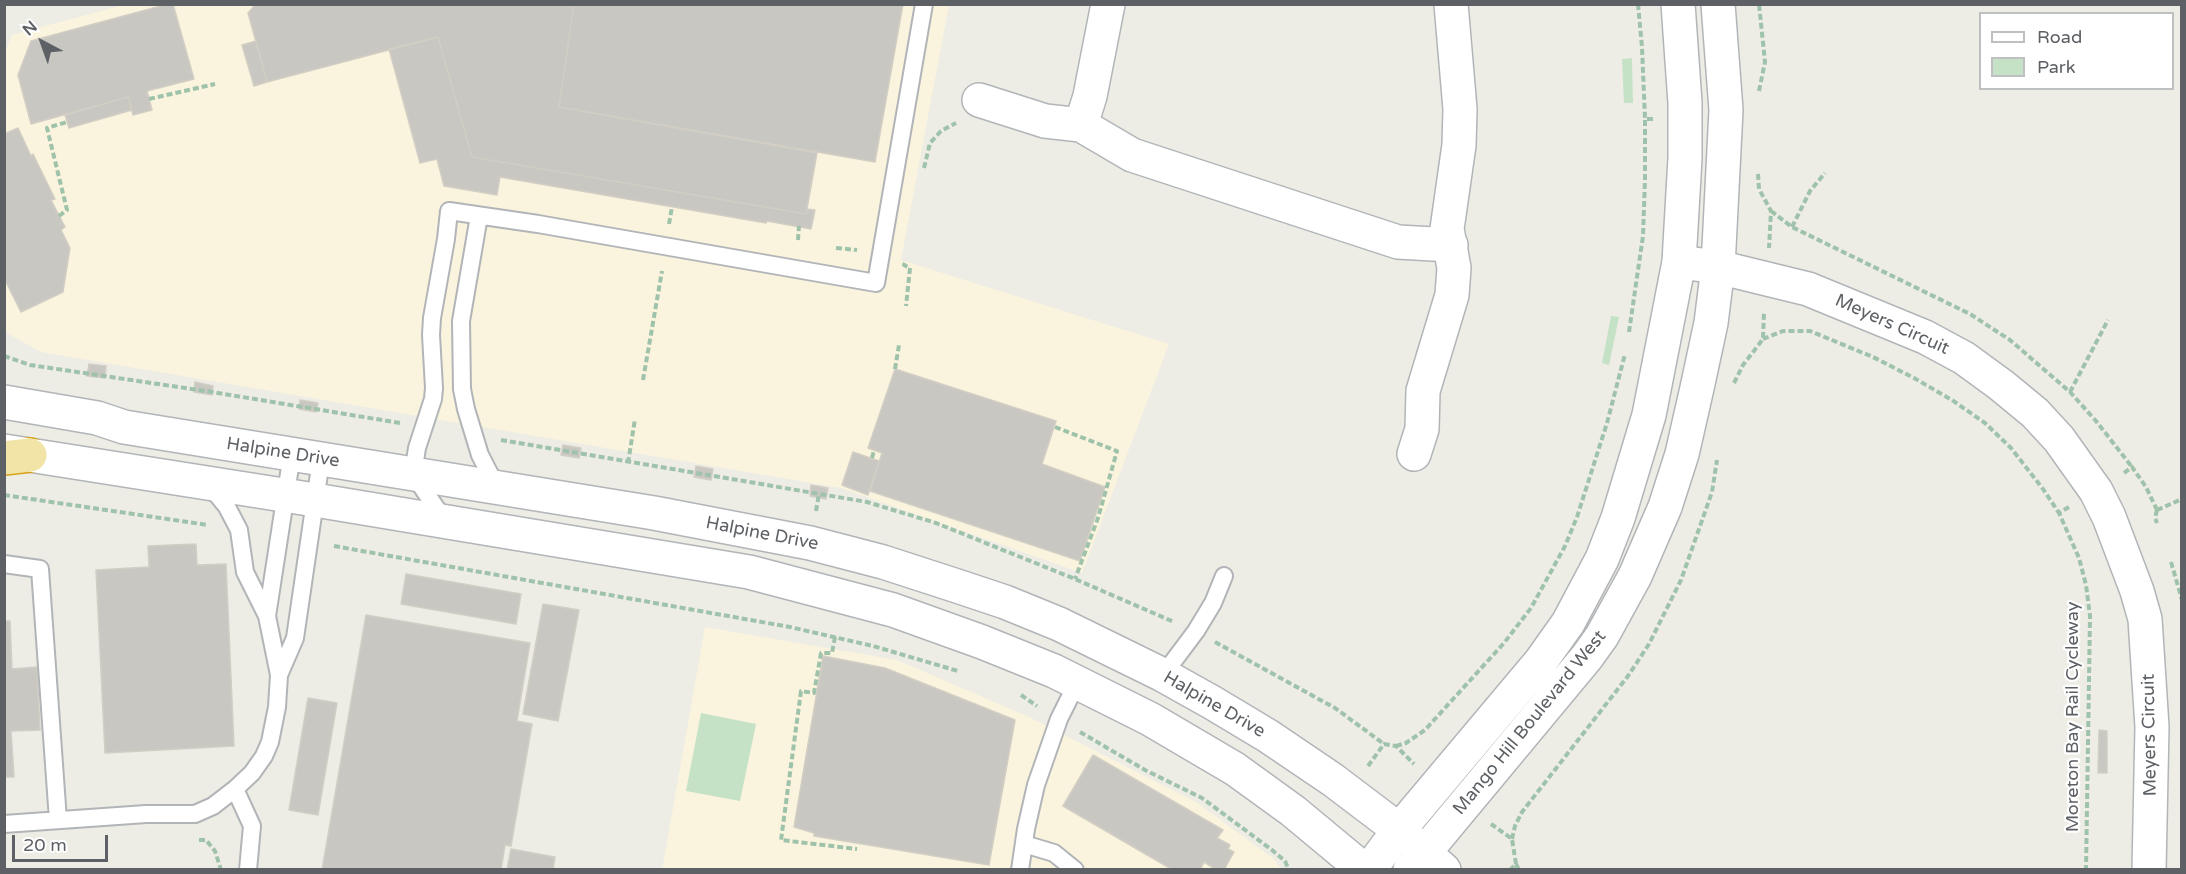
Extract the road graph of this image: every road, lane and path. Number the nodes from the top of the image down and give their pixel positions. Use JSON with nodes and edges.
{"nodes":[{"id":1,"x":924,"y":4,"type":"edge"},
{"id":2,"x":1108,"y":4,"type":"edge"},
{"id":3,"x":1451,"y":4,"type":"edge"},
{"id":4,"x":1638,"y":4,"type":"edge"},
{"id":5,"x":1678,"y":4,"type":"edge"},
{"id":6,"x":1718,"y":4,"type":"edge"},
{"id":7,"x":1759,"y":4,"type":"edge"},
{"id":8,"x":215,"y":84,"type":"dead end"},
{"id":9,"x":1759,"y":93,"type":"dead end"},
{"id":10,"x":149,"y":99,"type":"dead end"},
{"id":11,"x":983,"y":102,"type":"joint"},
{"id":12,"x":1645,"y":119,"type":"junction"},
{"id":13,"x":1656,"y":119,"type":"dead end"},
{"id":14,"x":67,"y":122,"type":"dead end"},
{"id":15,"x":1082,"y":125,"type":"junction"},
{"id":16,"x":923,"y":172,"type":"dead end"},
{"id":17,"x":1757,"y":173,"type":"dead end"},
{"id":18,"x":1825,"y":173,"type":"dead end"},
{"id":19,"x":672,"y":207,"type":"dead end"},
{"id":20,"x":1771,"y":211,"type":"junction"},
{"id":21,"x":59,"y":216,"type":"dead end"},
{"id":22,"x":479,"y":216,"type":"junction"},
{"id":23,"x":799,"y":226,"type":"dead end"},
{"id":24,"x":1791,"y":227,"type":"junction"},
{"id":25,"x":668,"y":230,"type":"dead end"},
{"id":26,"x":1770,"y":231,"type":"dead end"},
{"id":27,"x":798,"y":240,"type":"dead end"},
{"id":28,"x":1451,"y":245,"type":"junction"},
{"id":29,"x":905,"y":261,"type":"dead end"},
{"id":30,"x":1678,"y":262,"type":"junction"},
{"id":31,"x":663,"y":265,"type":"dead end"},
{"id":32,"x":1718,"y":267,"type":"junction"},
{"id":33,"x":1924,"y":292,"type":"dead end"},
{"id":34,"x":906,"y":306,"type":"dead end"},
{"id":35,"x":2109,"y":320,"type":"dead end"},
{"id":36,"x":1629,"y":335,"type":"dead end"},
{"id":37,"x":1763,"y":339,"type":"dead end"},
{"id":38,"x":899,"y":345,"type":"dead end"},
{"id":39,"x":1626,"y":346,"type":"dead end"},
{"id":40,"x":4,"y":356,"type":"edge"},
{"id":41,"x":895,"y":369,"type":"dead end"},
{"id":42,"x":643,"y":380,"type":"dead end"},
{"id":43,"x":2070,"y":392,"type":"dead end"},
{"id":44,"x":4,"y":402,"type":"edge"},
{"id":45,"x":635,"y":418,"type":"dead end"},
{"id":46,"x":397,"y":423,"type":"dead end"},
{"id":47,"x":1055,"y":426,"type":"dead end"},
{"id":48,"x":496,"y":440,"type":"dead end"},
{"id":49,"x":874,"y":450,"type":"dead end"},
{"id":50,"x":1414,"y":454,"type":"dead end"},
{"id":51,"x":13,"y":455,"type":"edge"},
{"id":52,"x":307,"y":457,"type":"junction"},
{"id":53,"x":872,"y":458,"type":"dead end"},
{"id":54,"x":628,"y":463,"type":"junction"},
{"id":55,"x":413,"y":474,"type":"junction"},
{"id":56,"x":2120,"y":476,"type":"dead end"},
{"id":57,"x":207,"y":482,"type":"junction"},
{"id":58,"x":497,"y":488,"type":"junction"},
{"id":59,"x":4,"y":495,"type":"edge"},
{"id":60,"x":300,"y":498,"type":"junction"},
{"id":61,"x":2181,"y":499,"type":"edge"},
{"id":62,"x":2072,"y":506,"type":"dead end"},
{"id":63,"x":2157,"y":510,"type":"junction"},
{"id":64,"x":2059,"y":513,"type":"junction"},
{"id":65,"x":446,"y":523,"type":"junction"},
{"id":66,"x":2157,"y":523,"type":"dead end"},
{"id":67,"x":238,"y":530,"type":"junction"},
{"id":68,"x":308,"y":541,"type":"junction"},
{"id":69,"x":2171,"y":562,"type":"dead end"},
{"id":70,"x":4,"y":564,"type":"edge"},
{"id":71,"x":1224,"y":576,"type":"dead end"},
{"id":72,"x":1075,"y":579,"type":"junction"},
{"id":73,"x":2181,"y":600,"type":"edge"},
{"id":74,"x":267,"y":616,"type":"junction"},
{"id":75,"x":1196,"y":631,"type":"junction"},
{"id":76,"x":835,"y":637,"type":"junction"},
{"id":77,"x":960,"y":672,"type":"dead end"},
{"id":78,"x":279,"y":675,"type":"junction"},
{"id":79,"x":1163,"y":675,"type":"junction"},
{"id":80,"x":1077,"y":682,"type":"junction"},
{"id":81,"x":1013,"y":690,"type":"dead end"},
{"id":82,"x":1059,"y":719,"type":"junction"},
{"id":83,"x":1384,"y":744,"type":"junction"},
{"id":84,"x":1396,"y":746,"type":"junction"},
{"id":85,"x":1375,"y":757,"type":"dead end"},
{"id":86,"x":1409,"y":760,"type":"dead end"},
{"id":87,"x":235,"y":789,"type":"junction"},
{"id":88,"x":191,"y":813,"type":"junction"},
{"id":89,"x":58,"y":820,"type":"junction"},
{"id":90,"x":4,"y":825,"type":"edge"},
{"id":91,"x":1497,"y":829,"type":"dead end"},
{"id":92,"x":1399,"y":830,"type":"junction"},
{"id":93,"x":1024,"y":844,"type":"junction"},
{"id":94,"x":857,"y":849,"type":"dead end"},
{"id":95,"x":1294,"y":862,"type":"dead end"},
{"id":96,"x":1426,"y":864,"type":"edge"},
{"id":97,"x":1516,"y":864,"type":"junction"},
{"id":98,"x":1289,"y":869,"type":"edge"},
{"id":99,"x":221,"y":870,"type":"edge"},
{"id":100,"x":248,"y":870,"type":"edge"},
{"id":101,"x":1020,"y":870,"type":"edge"},
{"id":102,"x":1075,"y":870,"type":"edge"},
{"id":103,"x":1364,"y":870,"type":"edge"},
{"id":104,"x":1369,"y":870,"type":"edge"},
{"id":105,"x":1510,"y":870,"type":"edge"},
{"id":106,"x":1519,"y":870,"type":"edge"},
{"id":107,"x":2086,"y":870,"type":"edge"},
{"id":108,"x":2150,"y":870,"type":"edge"}],
"edges":[{"from":1,"to":22,"type":"lane"},
{"from":2,"to":15,"type":"street"},
{"from":3,"to":28,"type":"street"},
{"from":4,"to":12,"type":"path"},
{"from":5,"to":30,"type":"street","name":"Mango Hill Boulevard West"},
{"from":6,"to":32,"type":"street","name":"Mango Hill Boulevard West"},
{"from":7,"to":9,"type":"path"},
{"from":8,"to":10,"type":"path"},
{"from":11,"to":15,"type":"street"},
{"from":11,"to":16,"type":"path"},
{"from":12,"to":13,"type":"path"},
{"from":12,"to":36,"type":"path"},
{"from":14,"to":21,"type":"path"},
{"from":15,"to":28,"type":"street"},
{"from":17,"to":20,"type":"path"},
{"from":18,"to":24,"type":"path"},
{"from":19,"to":25,"type":"path"},
{"from":20,"to":24,"type":"path"},
{"from":20,"to":26,"type":"path"},
{"from":22,"to":55,"type":"lane"},
{"from":22,"to":58,"type":"lane"},
{"from":23,"to":27,"type":"path"},
{"from":24,"to":33,"type":"path"},
{"from":28,"to":50,"type":"street"},
{"from":29,"to":34,"type":"path"},
{"from":30,"to":32,"type":"street","name":"Meyers Circuit"},
{"from":30,"to":92,"type":"street","name":"Mango Hill Boulevard West"},
{"from":31,"to":42,"type":"path"},
{"from":32,"to":96,"type":"street","name":"Mango Hill Boulevard West"},
{"from":32,"to":108,"type":"street","name":"Meyers Circuit"},
{"from":35,"to":43,"type":"path"},
{"from":37,"to":64,"type":"path","name":"Moreton Bay Rail Cycleway"},
{"from":38,"to":41,"type":"path"},
{"from":39,"to":84,"type":"path"},
{"from":40,"to":46,"type":"path"},
{"from":44,"to":52,"type":"street","name":"Halpine Drive"},
{"from":45,"to":54,"type":"path"},
{"from":47,"to":72,"type":"path"},
{"from":48,"to":54,"type":"path"},
{"from":49,"to":53,"type":"path"},
{"from":51,"to":57,"type":"street"},
{"from":52,"to":55,"type":"street","name":"Halpine Drive"},
{"from":52,"to":60,"type":"lane"},
{"from":52,"to":60,"type":"lane"},
{"from":54,"to":72,"type":"path"},
{"from":55,"to":58,"type":"street","name":"Halpine Drive"},
{"from":55,"to":65,"type":"lane"},
{"from":56,"to":63,"type":"path"},
{"from":57,"to":60,"type":"street"},
{"from":57,"to":67,"type":"lane"},
{"from":58,"to":79,"type":"street","name":"Halpine Drive"},
{"from":59,"to":67,"type":"path"},
{"from":60,"to":65,"type":"street"},
{"from":60,"to":68,"type":"lane"},
{"from":60,"to":74,"type":"lane"},
{"from":61,"to":63,"type":"path"},
{"from":62,"to":64,"type":"path"},
{"from":63,"to":66,"type":"path"},
{"from":64,"to":107,"type":"path","name":"Moreton Bay Rail Cycleway"},
{"from":65,"to":80,"type":"street"},
{"from":67,"to":74,"type":"lane"},
{"from":68,"to":76,"type":"path"},
{"from":68,"to":78,"type":"lane"},
{"from":69,"to":73,"type":"path"},
{"from":70,"to":89,"type":"lane"},
{"from":71,"to":75,"type":"lane"},
{"from":72,"to":75,"type":"path"},
{"from":74,"to":78,"type":"lane"},
{"from":75,"to":79,"type":"lane"},
{"from":75,"to":83,"type":"path"},
{"from":76,"to":77,"type":"path"},
{"from":76,"to":94,"type":"path"},
{"from":78,"to":87,"type":"lane"},
{"from":79,"to":92,"type":"street","name":"Halpine Drive"},
{"from":80,"to":82,"type":"lane"},
{"from":80,"to":103,"type":"street"},
{"from":81,"to":82,"type":"path"},
{"from":82,"to":93,"type":"lane"},
{"from":82,"to":98,"type":"path"},
{"from":83,"to":84,"type":"path"},
{"from":83,"to":85,"type":"path"},
{"from":84,"to":86,"type":"path"},
{"from":87,"to":88,"type":"lane"},
{"from":87,"to":100,"type":"lane"},
{"from":88,"to":89,"type":"lane"},
{"from":88,"to":99,"type":"path"},
{"from":89,"to":90,"type":"lane"},
{"from":91,"to":97,"type":"path"},
{"from":92,"to":96,"type":"street","name":"Halpine Drive"},
{"from":92,"to":104,"type":"street","name":"Mango Hill Boulevard West"},
{"from":93,"to":101,"type":"lane"},
{"from":93,"to":102,"type":"lane"},
{"from":95,"to":98,"type":"path"},
{"from":97,"to":105,"type":"path"},
{"from":97,"to":106,"type":"path"}]}
